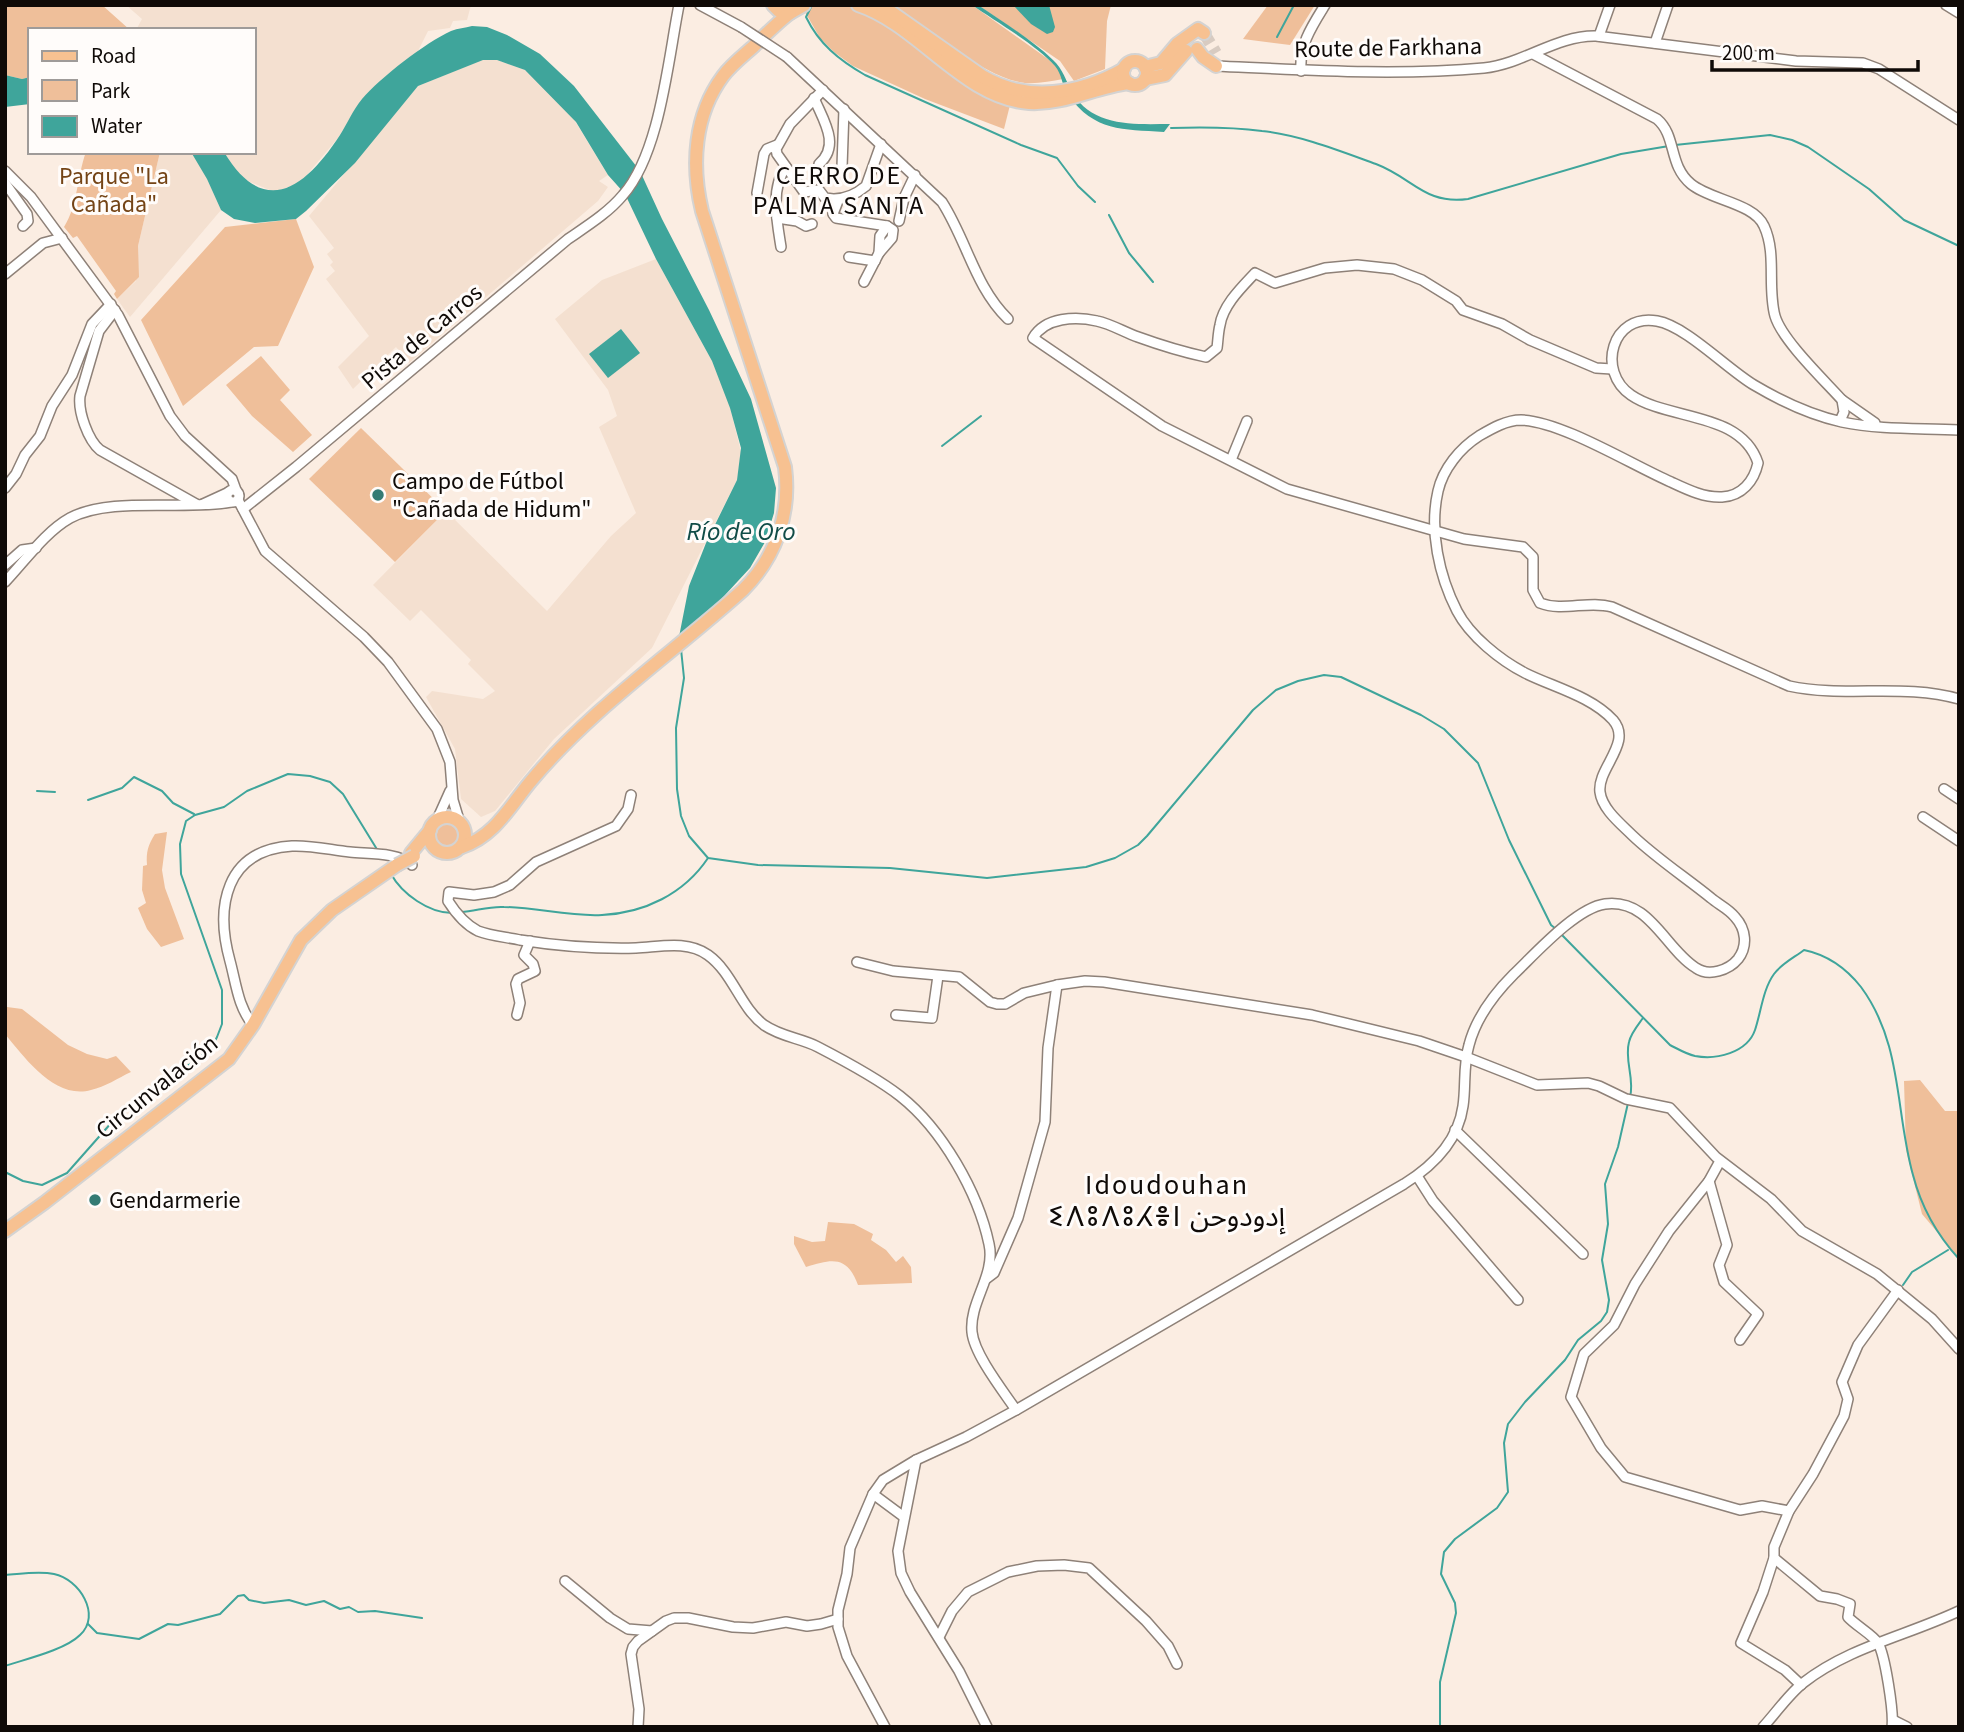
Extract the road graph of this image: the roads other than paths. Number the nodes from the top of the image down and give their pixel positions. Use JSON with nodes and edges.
{"nodes":[{"id":1,"x":679,"y":5,"type":"edge"},
{"id":2,"x":700,"y":5,"type":"edge"},
{"id":3,"x":804,"y":5,"type":"edge"},
{"id":4,"x":858,"y":5,"type":"edge"},
{"id":5,"x":881,"y":5,"type":"edge"},
{"id":6,"x":1325,"y":5,"type":"edge"},
{"id":7,"x":1609,"y":5,"type":"edge"},
{"id":8,"x":1668,"y":5,"type":"edge"},
{"id":9,"x":1946,"y":5,"type":"edge"},
{"id":10,"x":774,"y":6,"type":"edge"},
{"id":11,"x":790,"y":13,"type":"junction"},
{"id":12,"x":1959,"y":13,"type":"edge"},
{"id":13,"x":773,"y":27,"type":"junction"},
{"id":14,"x":1204,"y":33,"type":"dead end"},
{"id":15,"x":1599,"y":36,"type":"junction"},
{"id":16,"x":1654,"y":43,"type":"junction"},
{"id":17,"x":1185,"y":49,"type":"junction"},
{"id":18,"x":1216,"y":53,"type":"tunnel mouth"},
{"id":19,"x":1533,"y":54,"type":"junction"},
{"id":20,"x":1219,"y":66,"type":"junction"},
{"id":21,"x":1124,"y":69,"type":"junction"},
{"id":22,"x":1301,"y":71,"type":"junction"},
{"id":23,"x":1145,"y":73,"type":"junction"},
{"id":24,"x":1129,"y":83,"type":"junction"},
{"id":25,"x":823,"y":90,"type":"junction"},
{"id":26,"x":1079,"y":91,"type":"junction"},
{"id":27,"x":1056,"y":97,"type":"junction"},
{"id":28,"x":814,"y":98,"type":"junction"},
{"id":29,"x":1959,"y":108,"type":"edge"},
{"id":30,"x":844,"y":109,"type":"junction"},
{"id":31,"x":1957,"y":119,"type":"edge"},
{"id":32,"x":881,"y":144,"type":"junction"},
{"id":33,"x":777,"y":145,"type":"junction"},
{"id":34,"x":819,"y":164,"type":"dead end"},
{"id":35,"x":786,"y":167,"type":"junction"},
{"id":36,"x":842,"y":167,"type":"dead end"},
{"id":37,"x":915,"y":175,"type":"junction"},
{"id":38,"x":6,"y":177,"type":"edge"},
{"id":39,"x":757,"y":193,"type":"dead end"},
{"id":40,"x":838,"y":201,"type":"junction"},
{"id":41,"x":777,"y":218,"type":"junction"},
{"id":42,"x":899,"y":221,"type":"dead end"},
{"id":43,"x":51,"y":223,"type":"junction"},
{"id":44,"x":812,"y":224,"type":"dead end"},
{"id":45,"x":23,"y":226,"type":"dead end"},
{"id":46,"x":62,"y":238,"type":"junction"},
{"id":47,"x":43,"y":243,"type":"junction"},
{"id":48,"x":781,"y":247,"type":"dead end"},
{"id":49,"x":849,"y":257,"type":"dead end"},
{"id":50,"x":877,"y":257,"type":"junction"},
{"id":51,"x":5,"y":274,"type":"edge"},
{"id":52,"x":864,"y":282,"type":"dead end"},
{"id":53,"x":113,"y":307,"type":"junction"},
{"id":54,"x":1007,"y":319,"type":"dead end"},
{"id":55,"x":99,"y":331,"type":"junction"},
{"id":56,"x":81,"y":349,"type":"junction"},
{"id":57,"x":1612,"y":369,"type":"junction"},
{"id":58,"x":1842,"y":400,"type":"junction"},
{"id":59,"x":1247,"y":421,"type":"dead end"},
{"id":60,"x":1840,"y":421,"type":"junction"},
{"id":61,"x":1882,"y":427,"type":"junction"},
{"id":62,"x":1959,"y":430,"type":"edge"},
{"id":63,"x":1231,"y":460,"type":"junction"},
{"id":64,"x":5,"y":488,"type":"edge"},
{"id":65,"x":232,"y":495,"type":"junction"},
{"id":66,"x":199,"y":504,"type":"junction"},
{"id":67,"x":243,"y":509,"type":"junction"},
{"id":68,"x":1436,"y":532,"type":"junction"},
{"id":69,"x":36,"y":548,"type":"junction"},
{"id":70,"x":5,"y":565,"type":"edge"},
{"id":71,"x":5,"y":582,"type":"edge"},
{"id":72,"x":1959,"y":699,"type":"edge"},
{"id":73,"x":451,"y":786,"type":"junction"},
{"id":74,"x":1944,"y":789,"type":"dead end"},
{"id":75,"x":631,"y":795,"type":"dead end"},
{"id":76,"x":1959,"y":799,"type":"edge"},
{"id":77,"x":508,"y":810,"type":"junction"},
{"id":78,"x":1923,"y":817,"type":"dead end"},
{"id":79,"x":461,"y":822,"type":"junction"},
{"id":80,"x":433,"y":825,"type":"junction"},
{"id":81,"x":1959,"y":841,"type":"edge"},
{"id":82,"x":462,"y":847,"type":"junction"},
{"id":83,"x":438,"y":851,"type":"junction"},
{"id":84,"x":412,"y":858,"type":"junction"},
{"id":85,"x":530,"y":941,"type":"junction"},
{"id":86,"x":857,"y":962,"type":"dead end"},
{"id":87,"x":938,"y":976,"type":"junction"},
{"id":88,"x":1057,"y":985,"type":"junction"},
{"id":89,"x":517,"y":1015,"type":"dead end"},
{"id":90,"x":896,"y":1015,"type":"dead end"},
{"id":91,"x":253,"y":1025,"type":"junction"},
{"id":92,"x":1466,"y":1056,"type":"junction"},
{"id":93,"x":1455,"y":1130,"type":"junction"},
{"id":94,"x":1720,"y":1161,"type":"junction"},
{"id":95,"x":1417,"y":1176,"type":"junction"},
{"id":96,"x":1709,"y":1181,"type":"junction"},
{"id":97,"x":5,"y":1231,"type":"edge"},
{"id":98,"x":1583,"y":1254,"type":"dead end"},
{"id":99,"x":986,"y":1279,"type":"junction"},
{"id":100,"x":1898,"y":1290,"type":"junction"},
{"id":101,"x":1518,"y":1300,"type":"dead end"},
{"id":102,"x":1740,"y":1340,"type":"dead end"},
{"id":103,"x":1959,"y":1349,"type":"edge"},
{"id":104,"x":1016,"y":1410,"type":"junction"},
{"id":105,"x":916,"y":1460,"type":"junction"},
{"id":106,"x":873,"y":1494,"type":"junction"},
{"id":107,"x":1789,"y":1511,"type":"junction"},
{"id":108,"x":904,"y":1517,"type":"junction"},
{"id":109,"x":1774,"y":1558,"type":"junction"},
{"id":110,"x":565,"y":1581,"type":"dead end"},
{"id":111,"x":1959,"y":1611,"type":"edge"},
{"id":112,"x":838,"y":1619,"type":"junction"},
{"id":113,"x":652,"y":1631,"type":"junction"},
{"id":114,"x":939,"y":1637,"type":"junction"},
{"id":115,"x":1878,"y":1642,"type":"junction"},
{"id":116,"x":1177,"y":1664,"type":"dead end"},
{"id":117,"x":1801,"y":1685,"type":"junction"},
{"id":118,"x":1892,"y":1723,"type":"edge"},
{"id":119,"x":638,"y":1727,"type":"edge"},
{"id":120,"x":885,"y":1727,"type":"edge"},
{"id":121,"x":986,"y":1727,"type":"edge"},
{"id":122,"x":1763,"y":1727,"type":"edge"},
{"id":123,"x":1907,"y":1727,"type":"edge"}],
"edges":[{"from":1,"to":67,"type":"street","name":"Pista de Carros"},
{"from":2,"to":25,"type":"street","bridge":true},
{"from":3,"to":11,"type":"main road"},
{"from":4,"to":27,"type":"main road"},
{"from":5,"to":27,"type":"main road"},
{"from":6,"to":22,"type":"street"},
{"from":7,"to":15,"type":"street"},
{"from":8,"to":16,"type":"street"},
{"from":9,"to":12,"type":"street"},
{"from":10,"to":11,"type":"main road"},
{"from":10,"to":13,"type":"main road"},
{"from":11,"to":13,"type":"main road"},
{"from":13,"to":77,"type":"main road"},
{"from":14,"to":17,"type":"main road"},
{"from":15,"to":16,"type":"street","name":"Route de Farkhana"},
{"from":15,"to":19,"type":"street","name":"Route de Farkhana"},
{"from":16,"to":31,"type":"street","name":"Route de Farkhana"},
{"from":17,"to":20,"type":"main road"},
{"from":17,"to":23,"type":"main road"},
{"from":18,"to":20,"type":"main road"},
{"from":19,"to":22,"type":"street","name":"Route de Farkhana"},
{"from":19,"to":58,"type":"street"},
{"from":20,"to":22,"type":"street","name":"Route de Farkhana"},
{"from":21,"to":23,"type":"main road"},
{"from":21,"to":24,"type":"main road"},
{"from":21,"to":26,"type":"main road"},
{"from":23,"to":24,"type":"main road"},
{"from":24,"to":26,"type":"main road"},
{"from":25,"to":28,"type":"street"},
{"from":25,"to":30,"type":"street"},
{"from":26,"to":27,"type":"main road"},
{"from":28,"to":33,"type":"street"},
{"from":28,"to":34,"type":"street"},
{"from":29,"to":31,"type":"street"},
{"from":30,"to":32,"type":"street"},
{"from":30,"to":36,"type":"street"},
{"from":32,"to":37,"type":"street"},
{"from":32,"to":40,"type":"street"},
{"from":33,"to":35,"type":"street"},
{"from":33,"to":39,"type":"street"},
{"from":35,"to":40,"type":"street"},
{"from":35,"to":41,"type":"street"},
{"from":37,"to":42,"type":"street"},
{"from":37,"to":54,"type":"street"},
{"from":38,"to":43,"type":"street"},
{"from":38,"to":45,"type":"street"},
{"from":40,"to":50,"type":"street"},
{"from":41,"to":44,"type":"street"},
{"from":41,"to":48,"type":"street"},
{"from":43,"to":46,"type":"street"},
{"from":43,"to":47,"type":"street"},
{"from":46,"to":47,"type":"street"},
{"from":46,"to":53,"type":"street"},
{"from":47,"to":51,"type":"street"},
{"from":49,"to":50,"type":"street"},
{"from":50,"to":52,"type":"street"},
{"from":53,"to":55,"type":"street"},
{"from":53,"to":56,"type":"street"},
{"from":53,"to":65,"type":"street"},
{"from":55,"to":56,"type":"street"},
{"from":55,"to":66,"type":"street"},
{"from":56,"to":64,"type":"street"},
{"from":57,"to":60,"type":"street"},
{"from":57,"to":63,"type":"street"},
{"from":57,"to":68,"type":"street"},
{"from":58,"to":60,"type":"street"},
{"from":58,"to":61,"type":"street"},
{"from":59,"to":63,"type":"street"},
{"from":60,"to":61,"type":"street"},
{"from":61,"to":62,"type":"street"},
{"from":63,"to":68,"type":"street"},
{"from":65,"to":66,"type":"street"},
{"from":65,"to":67,"type":"street"},
{"from":66,"to":69,"type":"street"},
{"from":67,"to":73,"type":"street"},
{"from":68,"to":72,"type":"street"},
{"from":68,"to":92,"type":"street"},
{"from":69,"to":70,"type":"street"},
{"from":69,"to":71,"type":"street"},
{"from":73,"to":79,"type":"street"},
{"from":73,"to":80,"type":"street"},
{"from":74,"to":76,"type":"street"},
{"from":75,"to":85,"type":"street"},
{"from":77,"to":79,"type":"main road"},
{"from":77,"to":82,"type":"main road"},
{"from":78,"to":81,"type":"street"},
{"from":79,"to":80,"type":"main road"},
{"from":79,"to":82,"type":"main road"},
{"from":80,"to":83,"type":"main road"},
{"from":80,"to":84,"type":"main road"},
{"from":82,"to":83,"type":"main road"},
{"from":83,"to":84,"type":"main road"},
{"from":84,"to":91,"type":"main road","name":"Circunvalación","bridge":true},
{"from":84,"to":91,"type":"street"},
{"from":85,"to":89,"type":"street"},
{"from":85,"to":99,"type":"street"},
{"from":86,"to":87,"type":"street"},
{"from":87,"to":88,"type":"street"},
{"from":87,"to":90,"type":"street"},
{"from":88,"to":92,"type":"street"},
{"from":88,"to":99,"type":"street"},
{"from":91,"to":97,"type":"main road","name":"Circunvalación"},
{"from":92,"to":93,"type":"street"},
{"from":92,"to":94,"type":"street"},
{"from":93,"to":95,"type":"street"},
{"from":93,"to":98,"type":"street"},
{"from":94,"to":96,"type":"street"},
{"from":94,"to":100,"type":"street"},
{"from":95,"to":101,"type":"street"},
{"from":95,"to":104,"type":"street"},
{"from":96,"to":102,"type":"street"},
{"from":96,"to":107,"type":"street"},
{"from":99,"to":104,"type":"street"},
{"from":100,"to":103,"type":"street"},
{"from":100,"to":107,"type":"street"},
{"from":104,"to":105,"type":"street"},
{"from":105,"to":106,"type":"street"},
{"from":105,"to":108,"type":"street"},
{"from":106,"to":108,"type":"street"},
{"from":106,"to":112,"type":"street"},
{"from":107,"to":109,"type":"street"},
{"from":108,"to":114,"type":"street"},
{"from":109,"to":115,"type":"street"},
{"from":109,"to":117,"type":"street"},
{"from":110,"to":113,"type":"street"},
{"from":111,"to":115,"type":"street"},
{"from":112,"to":113,"type":"street"},
{"from":112,"to":120,"type":"street"},
{"from":113,"to":119,"type":"street"},
{"from":114,"to":116,"type":"street"},
{"from":114,"to":121,"type":"street"},
{"from":115,"to":117,"type":"street"},
{"from":115,"to":118,"type":"street"},
{"from":117,"to":122,"type":"street"},
{"from":118,"to":123,"type":"street"}]}
